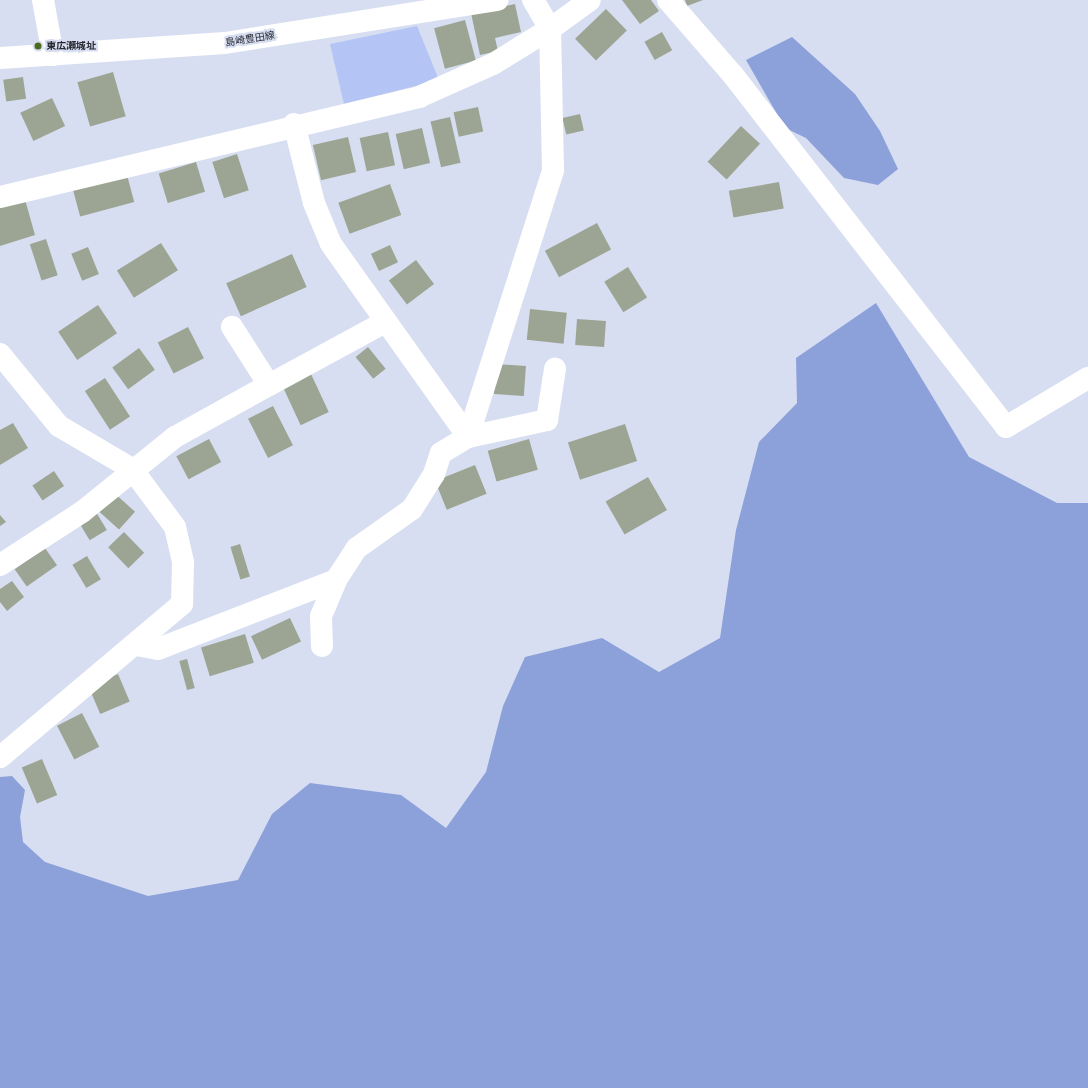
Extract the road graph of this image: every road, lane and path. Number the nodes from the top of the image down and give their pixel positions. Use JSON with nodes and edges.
{"nodes":[{"id":1,"x":43,"y":0,"type":"edge"},
{"id":2,"x":498,"y":0,"type":"edge"},
{"id":3,"x":533,"y":0,"type":"edge"},
{"id":4,"x":590,"y":0,"type":"edge"},
{"id":5,"x":668,"y":0,"type":"edge"},
{"id":6,"x":550,"y":29,"type":"junction"},
{"id":7,"x":53,"y":55,"type":"junction"},
{"id":8,"x":0,"y":58,"type":"edge"},
{"id":9,"x":294,"y":124,"type":"junction"},
{"id":10,"x":0,"y":197,"type":"edge"},
{"id":11,"x":385,"y":322,"type":"junction"},
{"id":12,"x":232,"y":327,"type":"dead end"},
{"id":13,"x":0,"y":354,"type":"edge"},
{"id":14,"x":555,"y":369,"type":"dead end"},
{"id":15,"x":1088,"y":378,"type":"edge"},
{"id":16,"x":269,"y":385,"type":"junction"},
{"id":17,"x":468,"y":436,"type":"junction"},
{"id":18,"x":132,"y":469,"type":"junction"},
{"id":19,"x":0,"y":565,"type":"edge"},
{"id":20,"x":336,"y":580,"type":"junction"},
{"id":21,"x":136,"y":645,"type":"junction"},
{"id":22,"x":322,"y":646,"type":"dead end"},
{"id":23,"x":0,"y":757,"type":"edge"}],
"edges":[{"from":1,"to":7,"type":"street"},
{"from":2,"to":7,"type":"street","name":"島崎豊田線"},
{"from":3,"to":6,"type":"street"},
{"from":4,"to":6,"type":"street"},
{"from":5,"to":15,"type":"street"},
{"from":6,"to":9,"type":"street"},
{"from":6,"to":17,"type":"street"},
{"from":7,"to":8,"type":"street","name":"島崎豊田線"},
{"from":9,"to":10,"type":"street"},
{"from":9,"to":11,"type":"street"},
{"from":11,"to":16,"type":"street"},
{"from":11,"to":17,"type":"street"},
{"from":12,"to":16,"type":"street"},
{"from":13,"to":18,"type":"street"},
{"from":14,"to":17,"type":"street"},
{"from":16,"to":18,"type":"street"},
{"from":17,"to":20,"type":"street"},
{"from":18,"to":19,"type":"street"},
{"from":18,"to":21,"type":"street"},
{"from":20,"to":21,"type":"street"},
{"from":20,"to":22,"type":"street"},
{"from":21,"to":23,"type":"street"}]}
